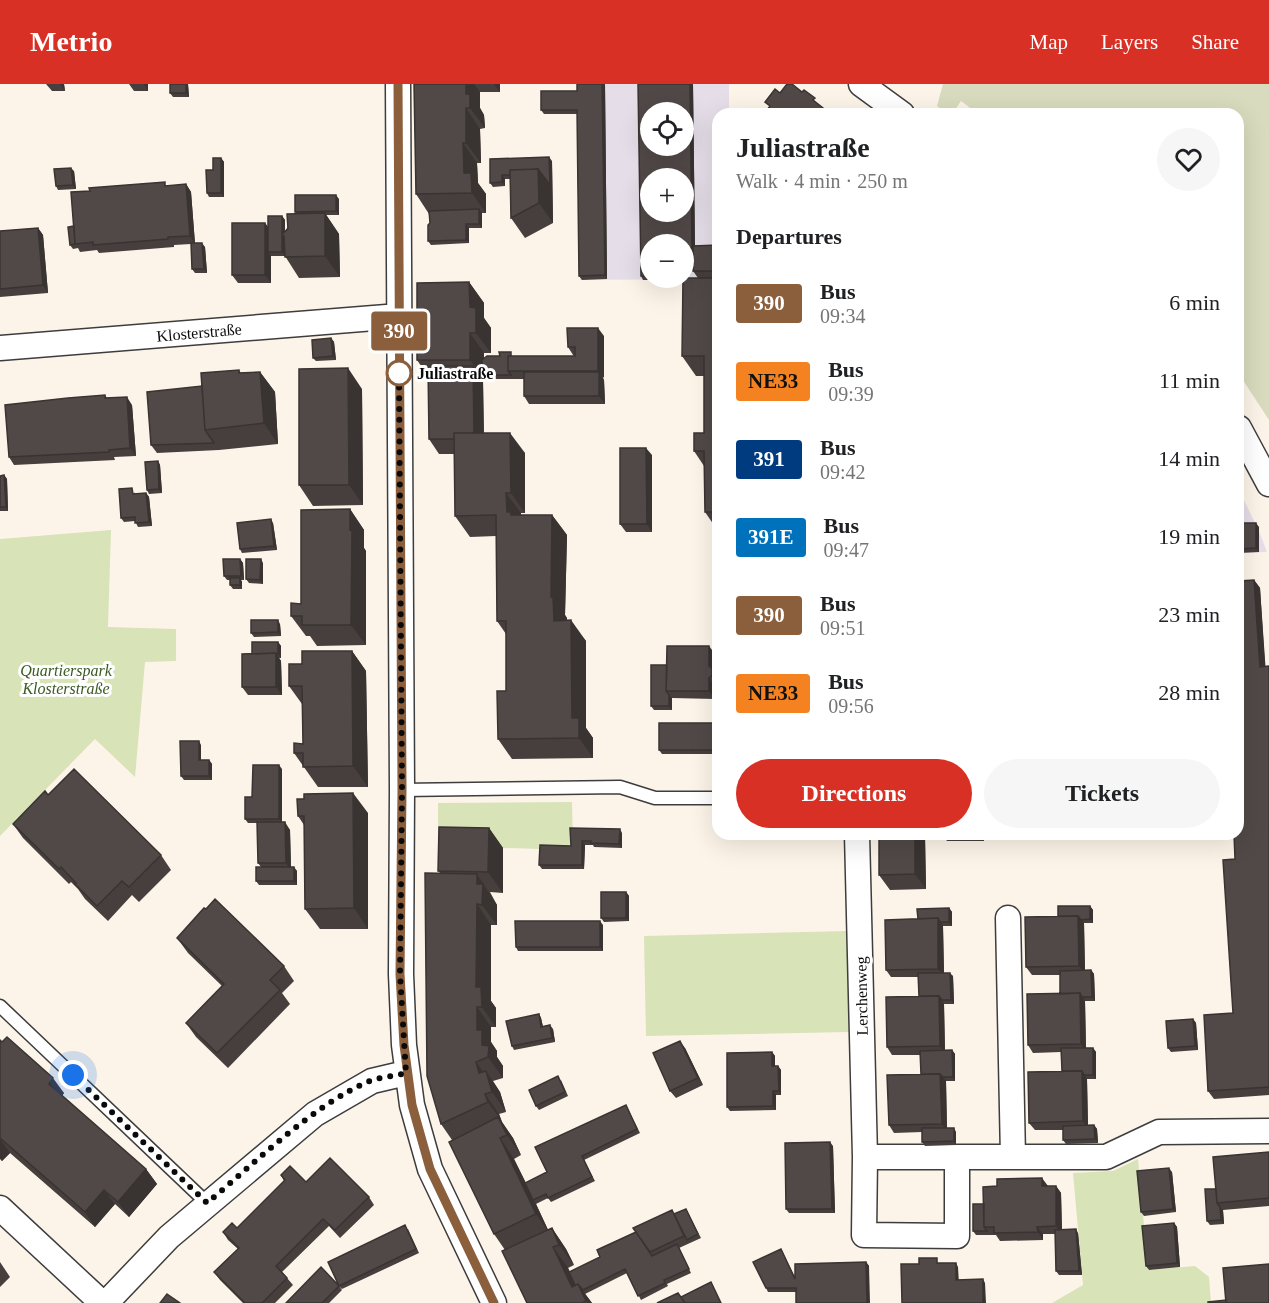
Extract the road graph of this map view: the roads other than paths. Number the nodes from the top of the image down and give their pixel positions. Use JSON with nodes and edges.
{"nodes":[{"id":1,"x":398,"y":84,"type":"edge"},
{"id":2,"x":861,"y":84,"type":"edge"},
{"id":3,"x":894,"y":108,"type":"edge"},
{"id":4,"x":399,"y":316,"type":"junction"},
{"id":5,"x":0,"y":348,"type":"edge"},
{"id":6,"x":1244,"y":437,"type":"edge"},
{"id":7,"x":1269,"y":484,"type":"edge"},
{"id":8,"x":402,"y":790,"type":"junction"},
{"id":9,"x":712,"y":798,"type":"edge"},
{"id":10,"x":857,"y":840,"type":"edge"},
{"id":11,"x":1008,"y":918,"type":"dead end"},
{"id":12,"x":0,"y":1006,"type":"edge"},
{"id":13,"x":406,"y":1073,"type":"junction"},
{"id":14,"x":1269,"y":1131,"type":"edge"},
{"id":15,"x":865,"y":1157,"type":"junction"},
{"id":16,"x":957,"y":1157,"type":"junction"},
{"id":17,"x":1013,"y":1158,"type":"junction"},
{"id":18,"x":207,"y":1203,"type":"junction"},
{"id":19,"x":0,"y":1208,"type":"edge"},
{"id":20,"x":104,"y":1303,"type":"edge"},
{"id":21,"x":494,"y":1303,"type":"edge"}],
"edges":[{"from":1,"to":4,"type":"street"},
{"from":2,"to":3,"type":"street"},
{"from":4,"to":5,"type":"street","name":"Klosterstraße"},
{"from":4,"to":8,"type":"street"},
{"from":6,"to":7,"type":"street"},
{"from":8,"to":9,"type":"lane"},
{"from":8,"to":13,"type":"street"},
{"from":10,"to":15,"type":"street","name":"Lerchenweg"},
{"from":11,"to":17,"type":"street"},
{"from":12,"to":18,"type":"lane"},
{"from":13,"to":18,"type":"street"},
{"from":13,"to":21,"type":"street"},
{"from":14,"to":17,"type":"street"},
{"from":15,"to":16,"type":"street"},
{"from":15,"to":16,"type":"street","name":"Lerchenweg"},
{"from":16,"to":17,"type":"street"},
{"from":18,"to":20,"type":"street"},
{"from":19,"to":20,"type":"street"}]}
